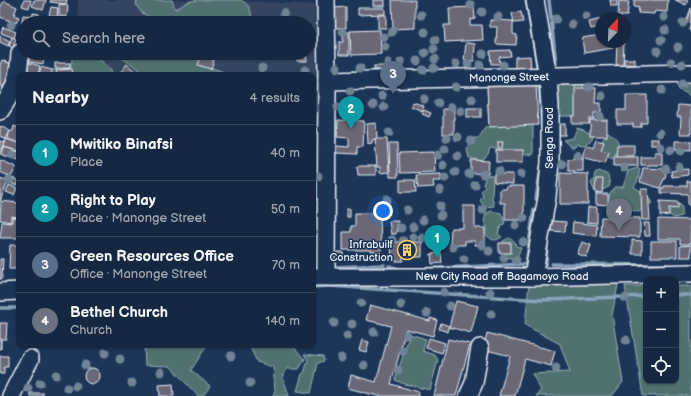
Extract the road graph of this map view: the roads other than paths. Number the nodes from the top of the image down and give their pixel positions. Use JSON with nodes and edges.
{"nodes":[{"id":1,"x":326,"y":0,"type":"edge"},
{"id":2,"x":535,"y":0,"type":"edge"},
{"id":3,"x":20,"y":60,"type":"edge"},
{"id":4,"x":19,"y":72,"type":"edge"},
{"id":5,"x":691,"y":73,"type":"edge"},
{"id":6,"x":548,"y":77,"type":"junction"},
{"id":7,"x":327,"y":81,"type":"junction"},
{"id":8,"x":16,"y":83,"type":"edge"},
{"id":9,"x":0,"y":111,"type":"edge"},
{"id":10,"x":691,"y":273,"type":"edge"},
{"id":11,"x":320,"y":276,"type":"edge"},
{"id":12,"x":533,"y":277,"type":"junction"},
{"id":13,"x":16,"y":291,"type":"edge"},
{"id":14,"x":0,"y":292,"type":"edge"},
{"id":15,"x":480,"y":348,"type":"dead end"},
{"id":16,"x":30,"y":359,"type":"dead end"},
{"id":17,"x":11,"y":396,"type":"edge"},
{"id":18,"x":468,"y":396,"type":"edge"}],
"edges":[{"from":1,"to":7,"type":"street"},
{"from":2,"to":6,"type":"street","name":"Senga Road"},
{"from":3,"to":4,"type":"street"},
{"from":5,"to":6,"type":"street","name":"Manonge Street"},
{"from":6,"to":7,"type":"street","name":"Manonge Street"},
{"from":6,"to":12,"type":"street","name":"Senga Road"},
{"from":7,"to":11,"type":"street"},
{"from":8,"to":9,"type":"street"},
{"from":10,"to":12,"type":"street","name":"New City Road off Bagamoyo Road"},
{"from":11,"to":12,"type":"street","name":"New City Road off Bagamoyo Road"},
{"from":13,"to":14,"type":"street"},
{"from":15,"to":18,"type":"street"},
{"from":16,"to":17,"type":"street"}]}
